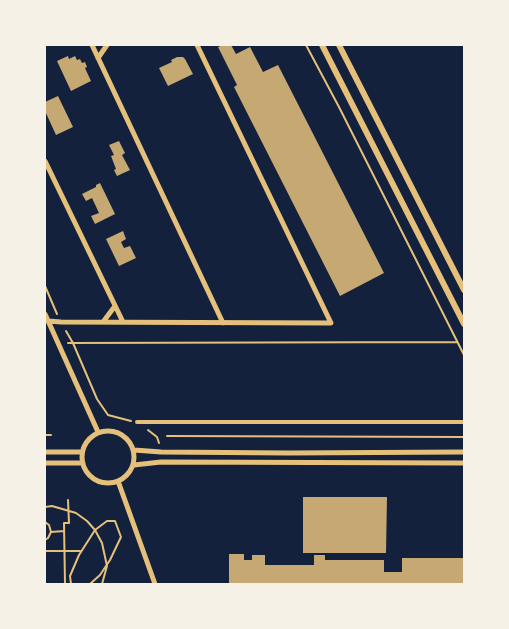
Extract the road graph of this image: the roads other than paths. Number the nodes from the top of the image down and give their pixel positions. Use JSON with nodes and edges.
{"nodes":[{"id":1,"x":92,"y":45,"type":"edge"},
{"id":2,"x":107,"y":45,"type":"edge"},
{"id":3,"x":197,"y":45,"type":"edge"},
{"id":4,"x":322,"y":45,"type":"edge"},
{"id":5,"x":339,"y":45,"type":"edge"},
{"id":6,"x":98,"y":58,"type":"junction"},
{"id":7,"x":45,"y":161,"type":"edge"},
{"id":8,"x":464,"y":290,"type":"edge"},
{"id":9,"x":115,"y":306,"type":"junction"},
{"id":10,"x":45,"y":314,"type":"edge"},
{"id":11,"x":48,"y":321,"type":"junction"},
{"id":12,"x":103,"y":322,"type":"junction"},
{"id":13,"x":123,"y":322,"type":"junction"},
{"id":14,"x":223,"y":323,"type":"junction"},
{"id":15,"x":464,"y":324,"type":"edge"},
{"id":16,"x":137,"y":422,"type":"road end"},
{"id":17,"x":464,"y":422,"type":"edge"},
{"id":18,"x":98,"y":432,"type":"junction"},
{"id":19,"x":134,"y":450,"type":"junction"},
{"id":20,"x":45,"y":452,"type":"edge"},
{"id":21,"x":82,"y":452,"type":"junction"},
{"id":22,"x":464,"y":452,"type":"edge"},
{"id":23,"x":45,"y":463,"type":"edge"},
{"id":24,"x":83,"y":463,"type":"junction"},
{"id":25,"x":464,"y":463,"type":"edge"},
{"id":26,"x":134,"y":465,"type":"junction"},
{"id":27,"x":118,"y":481,"type":"junction"},
{"id":28,"x":155,"y":584,"type":"edge"}],
"edges":[{"from":1,"to":6,"type":"street"},
{"from":2,"to":6,"type":"street"},
{"from":3,"to":14,"type":"street"},
{"from":4,"to":15,"type":"street"},
{"from":5,"to":8,"type":"street"},
{"from":6,"to":14,"type":"street"},
{"from":7,"to":9,"type":"street"},
{"from":9,"to":12,"type":"street"},
{"from":9,"to":13,"type":"street"},
{"from":10,"to":11,"type":"street"},
{"from":11,"to":12,"type":"street"},
{"from":11,"to":18,"type":"street"},
{"from":12,"to":13,"type":"street"},
{"from":13,"to":14,"type":"street"},
{"from":16,"to":17,"type":"street"},
{"from":18,"to":19,"type":"street"},
{"from":18,"to":21,"type":"street"},
{"from":19,"to":22,"type":"street"},
{"from":19,"to":26,"type":"street"},
{"from":20,"to":21,"type":"street"},
{"from":21,"to":24,"type":"street"},
{"from":23,"to":24,"type":"street"},
{"from":24,"to":27,"type":"street"},
{"from":25,"to":26,"type":"street"},
{"from":26,"to":27,"type":"street"},
{"from":27,"to":28,"type":"street"}]}
